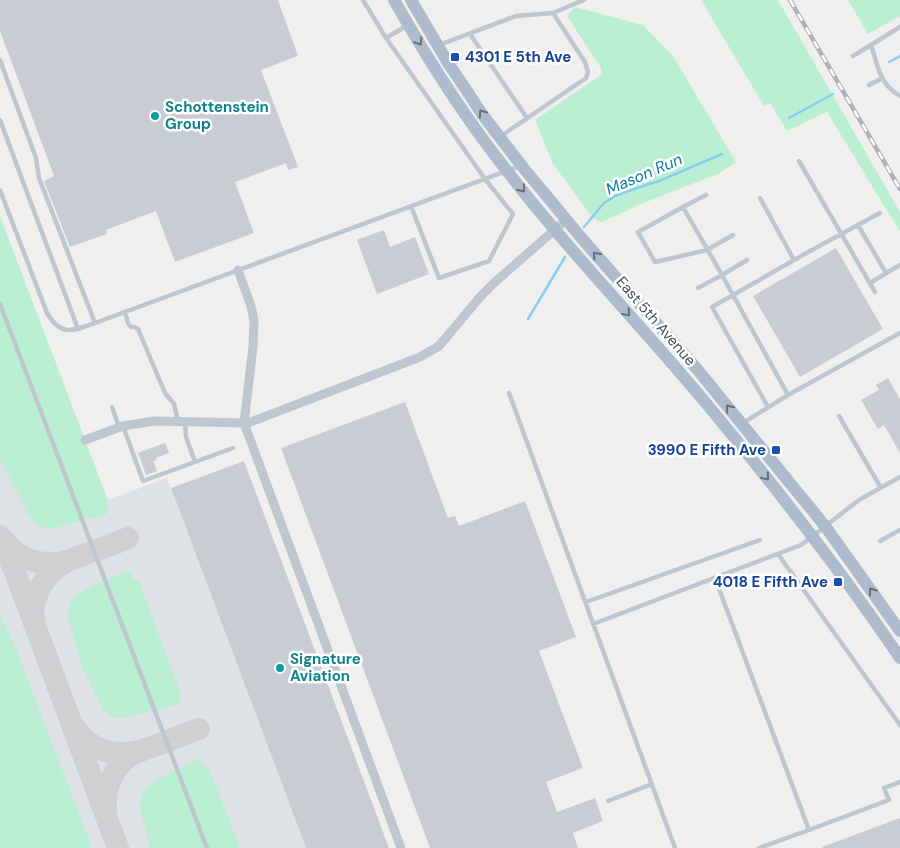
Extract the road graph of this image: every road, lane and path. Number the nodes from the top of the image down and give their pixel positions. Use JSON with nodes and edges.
{"nodes":[{"id":1,"x":363,"y":0,"type":"edge"},
{"id":2,"x":394,"y":0,"type":"edge"},
{"id":3,"x":411,"y":0,"type":"edge"},
{"id":4,"x":584,"y":0,"type":"edge"},
{"id":5,"x":552,"y":13,"type":"junction"},
{"id":6,"x":409,"y":25,"type":"junction"},
{"id":7,"x":900,"y":27,"type":"edge"},
{"id":8,"x":470,"y":34,"type":"junction"},
{"id":9,"x":386,"y":38,"type":"junction"},
{"id":10,"x":871,"y":45,"type":"junction"},
{"id":11,"x":438,"y":46,"type":"junction"},
{"id":12,"x":853,"y":56,"type":"dead end"},
{"id":13,"x":0,"y":60,"type":"edge"},
{"id":14,"x":882,"y":79,"type":"junction"},
{"id":15,"x":869,"y":85,"type":"dead end"},
{"id":16,"x":900,"y":96,"type":"edge"},
{"id":17,"x":527,"y":118,"type":"junction"},
{"id":18,"x":0,"y":120,"type":"edge"},
{"id":19,"x":500,"y":136,"type":"junction"},
{"id":20,"x":798,"y":161,"type":"dead end"},
{"id":21,"x":521,"y":165,"type":"junction"},
{"id":22,"x":506,"y":171,"type":"junction"},
{"id":23,"x":486,"y":178,"type":"junction"},
{"id":24,"x":0,"y":190,"type":"edge"},
{"id":25,"x":706,"y":195,"type":"dead end"},
{"id":26,"x":760,"y":198,"type":"dead end"},
{"id":27,"x":411,"y":206,"type":"junction"},
{"id":28,"x":684,"y":207,"type":"junction"},
{"id":29,"x":880,"y":213,"type":"dead end"},
{"id":30,"x":566,"y":220,"type":"junction"},
{"id":31,"x":858,"y":225,"type":"junction"},
{"id":32,"x":555,"y":229,"type":"junction"},
{"id":33,"x":841,"y":234,"type":"junction"},
{"id":34,"x":733,"y":235,"type":"dead end"},
{"id":35,"x":708,"y":250,"type":"junction"},
{"id":36,"x":747,"y":260,"type":"dead end"},
{"id":37,"x":794,"y":260,"type":"junction"},
{"id":38,"x":900,"y":265,"type":"edge"},
{"id":39,"x":238,"y":270,"type":"junction"},
{"id":40,"x":886,"y":274,"type":"junction"},
{"id":41,"x":722,"y":275,"type":"junction"},
{"id":42,"x":870,"y":283,"type":"junction"},
{"id":43,"x":698,"y":288,"type":"dead end"},
{"id":44,"x":875,"y":292,"type":"dead end"},
{"id":45,"x":733,"y":295,"type":"junction"},
{"id":46,"x":0,"y":304,"type":"edge"},
{"id":47,"x":125,"y":312,"type":"junction"},
{"id":48,"x":94,"y":324,"type":"junction"},
{"id":49,"x":78,"y":329,"type":"junction"},
{"id":50,"x":900,"y":332,"type":"edge"},
{"id":51,"x":509,"y":393,"type":"dead end"},
{"id":52,"x":788,"y":395,"type":"junction"},
{"id":53,"x":112,"y":407,"type":"dead end"},
{"id":54,"x":768,"y":407,"type":"junction"},
{"id":55,"x":839,"y":416,"type":"dead end"},
{"id":56,"x":182,"y":421,"type":"junction"},
{"id":57,"x":244,"y":423,"type":"junction"},
{"id":58,"x":742,"y":424,"type":"junction"},
{"id":59,"x":121,"y":427,"type":"junction"},
{"id":60,"x":85,"y":440,"type":"dead end"},
{"id":61,"x":233,"y":448,"type":"dead end"},
{"id":62,"x":195,"y":462,"type":"junction"},
{"id":63,"x":900,"y":477,"type":"edge"},
{"id":64,"x":881,"y":488,"type":"junction"},
{"id":65,"x":825,"y":526,"type":"junction"},
{"id":66,"x":900,"y":530,"type":"edge"},
{"id":67,"x":813,"y":536,"type":"junction"},
{"id":68,"x":760,"y":540,"type":"dead end"},
{"id":69,"x":880,"y":541,"type":"dead end"},
{"id":70,"x":778,"y":554,"type":"junction"},
{"id":71,"x":715,"y":578,"type":"junction"},
{"id":72,"x":586,"y":602,"type":"junction"},
{"id":73,"x":593,"y":624,"type":"junction"},
{"id":74,"x":900,"y":631,"type":"edge"},
{"id":75,"x":900,"y":658,"type":"edge"},
{"id":76,"x":900,"y":725,"type":"edge"},
{"id":77,"x":900,"y":782,"type":"edge"},
{"id":78,"x":652,"y":784,"type":"junction"},
{"id":79,"x":608,"y":801,"type":"dead end"},
{"id":80,"x":808,"y":830,"type":"junction"},
{"id":81,"x":207,"y":848,"type":"edge"},
{"id":82,"x":401,"y":848,"type":"edge"},
{"id":83,"x":676,"y":848,"type":"edge"},
{"id":84,"x":759,"y":848,"type":"edge"}],
"edges":[{"from":1,"to":9,"type":"lane"},
{"from":2,"to":6,"type":"main road","name":"East 5th Avenue"},
{"from":3,"to":11,"type":"main road","name":"East 5th Avenue"},
{"from":4,"to":5,"type":"lane"},
{"from":5,"to":8,"type":"lane"},
{"from":5,"to":17,"type":"lane"},
{"from":6,"to":9,"type":"lane"},
{"from":6,"to":22,"type":"main road","name":"East 5th Avenue","one_way":true},
{"from":7,"to":10,"type":"lane"},
{"from":8,"to":11,"type":"lane"},
{"from":8,"to":17,"type":"lane"},
{"from":9,"to":23,"type":"lane"},
{"from":10,"to":12,"type":"lane"},
{"from":10,"to":14,"type":"lane"},
{"from":19,"to":11,"type":"main road","name":"East 5th Avenue","one_way":true},
{"from":13,"to":48,"type":"lane"},
{"from":14,"to":15,"type":"lane"},
{"from":14,"to":16,"type":"lane"},
{"from":17,"to":19,"type":"lane"},
{"from":18,"to":49,"type":"lane"},
{"from":19,"to":21,"type":"main road","name":"East 5th Avenue"},
{"from":20,"to":33,"type":"lane"},
{"from":21,"to":22,"type":"lane"},
{"from":21,"to":30,"type":"main road","name":"East 5th Avenue"},
{"from":22,"to":23,"type":"lane"},
{"from":22,"to":32,"type":"main road","name":"East 5th Avenue","one_way":true},
{"from":23,"to":27,"type":"lane"},
{"from":23,"to":27,"type":"lane"},
{"from":24,"to":49,"type":"lane"},
{"from":25,"to":28,"type":"lane"},
{"from":26,"to":37,"type":"lane"},
{"from":27,"to":39,"type":"lane"},
{"from":28,"to":35,"type":"lane"},
{"from":28,"to":35,"type":"lane"},
{"from":29,"to":31,"type":"lane"},
{"from":30,"to":32,"type":"street"},
{"from":58,"to":30,"type":"main road","name":"East 5th Avenue","one_way":true},
{"from":31,"to":33,"type":"lane"},
{"from":31,"to":40,"type":"lane"},
{"from":32,"to":57,"type":"street"},
{"from":32,"to":67,"type":"main road","name":"East 5th Avenue","one_way":true},
{"from":33,"to":37,"type":"lane"},
{"from":33,"to":42,"type":"lane"},
{"from":34,"to":35,"type":"lane"},
{"from":35,"to":41,"type":"lane"},
{"from":36,"to":41,"type":"lane"},
{"from":37,"to":45,"type":"lane"},
{"from":38,"to":40,"type":"lane"},
{"from":39,"to":47,"type":"lane"},
{"from":39,"to":57,"type":"street"},
{"from":40,"to":42,"type":"lane"},
{"from":41,"to":43,"type":"lane"},
{"from":41,"to":45,"type":"lane"},
{"from":42,"to":44,"type":"lane"},
{"from":45,"to":52,"type":"lane"},
{"from":45,"to":54,"type":"lane"},
{"from":46,"to":81,"type":"lane"},
{"from":47,"to":48,"type":"lane"},
{"from":47,"to":56,"type":"lane"},
{"from":48,"to":49,"type":"lane"},
{"from":50,"to":52,"type":"lane"},
{"from":51,"to":72,"type":"lane"},
{"from":52,"to":54,"type":"lane"},
{"from":53,"to":59,"type":"lane"},
{"from":54,"to":58,"type":"lane"},
{"from":55,"to":64,"type":"lane"},
{"from":56,"to":57,"type":"street"},
{"from":56,"to":59,"type":"street"},
{"from":56,"to":62,"type":"lane"},
{"from":57,"to":82,"type":"street"},
{"from":58,"to":65,"type":"main road","name":"East 5th Avenue"},
{"from":59,"to":60,"type":"street"},
{"from":59,"to":62,"type":"lane"},
{"from":61,"to":62,"type":"lane"},
{"from":63,"to":64,"type":"lane"},
{"from":64,"to":65,"type":"lane"},
{"from":65,"to":67,"type":"lane"},
{"from":74,"to":65,"type":"main road","name":"East 5th Avenue","one_way":true},
{"from":66,"to":69,"type":"lane"},
{"from":67,"to":70,"type":"lane"},
{"from":67,"to":75,"type":"main road","name":"East 5th Avenue"},
{"from":68,"to":72,"type":"lane"},
{"from":70,"to":71,"type":"lane"},
{"from":70,"to":76,"type":"lane"},
{"from":71,"to":73,"type":"lane"},
{"from":71,"to":80,"type":"lane"},
{"from":72,"to":73,"type":"lane"},
{"from":73,"to":78,"type":"lane"},
{"from":77,"to":80,"type":"lane"},
{"from":78,"to":79,"type":"lane"},
{"from":78,"to":83,"type":"lane"},
{"from":80,"to":84,"type":"lane"}]}
